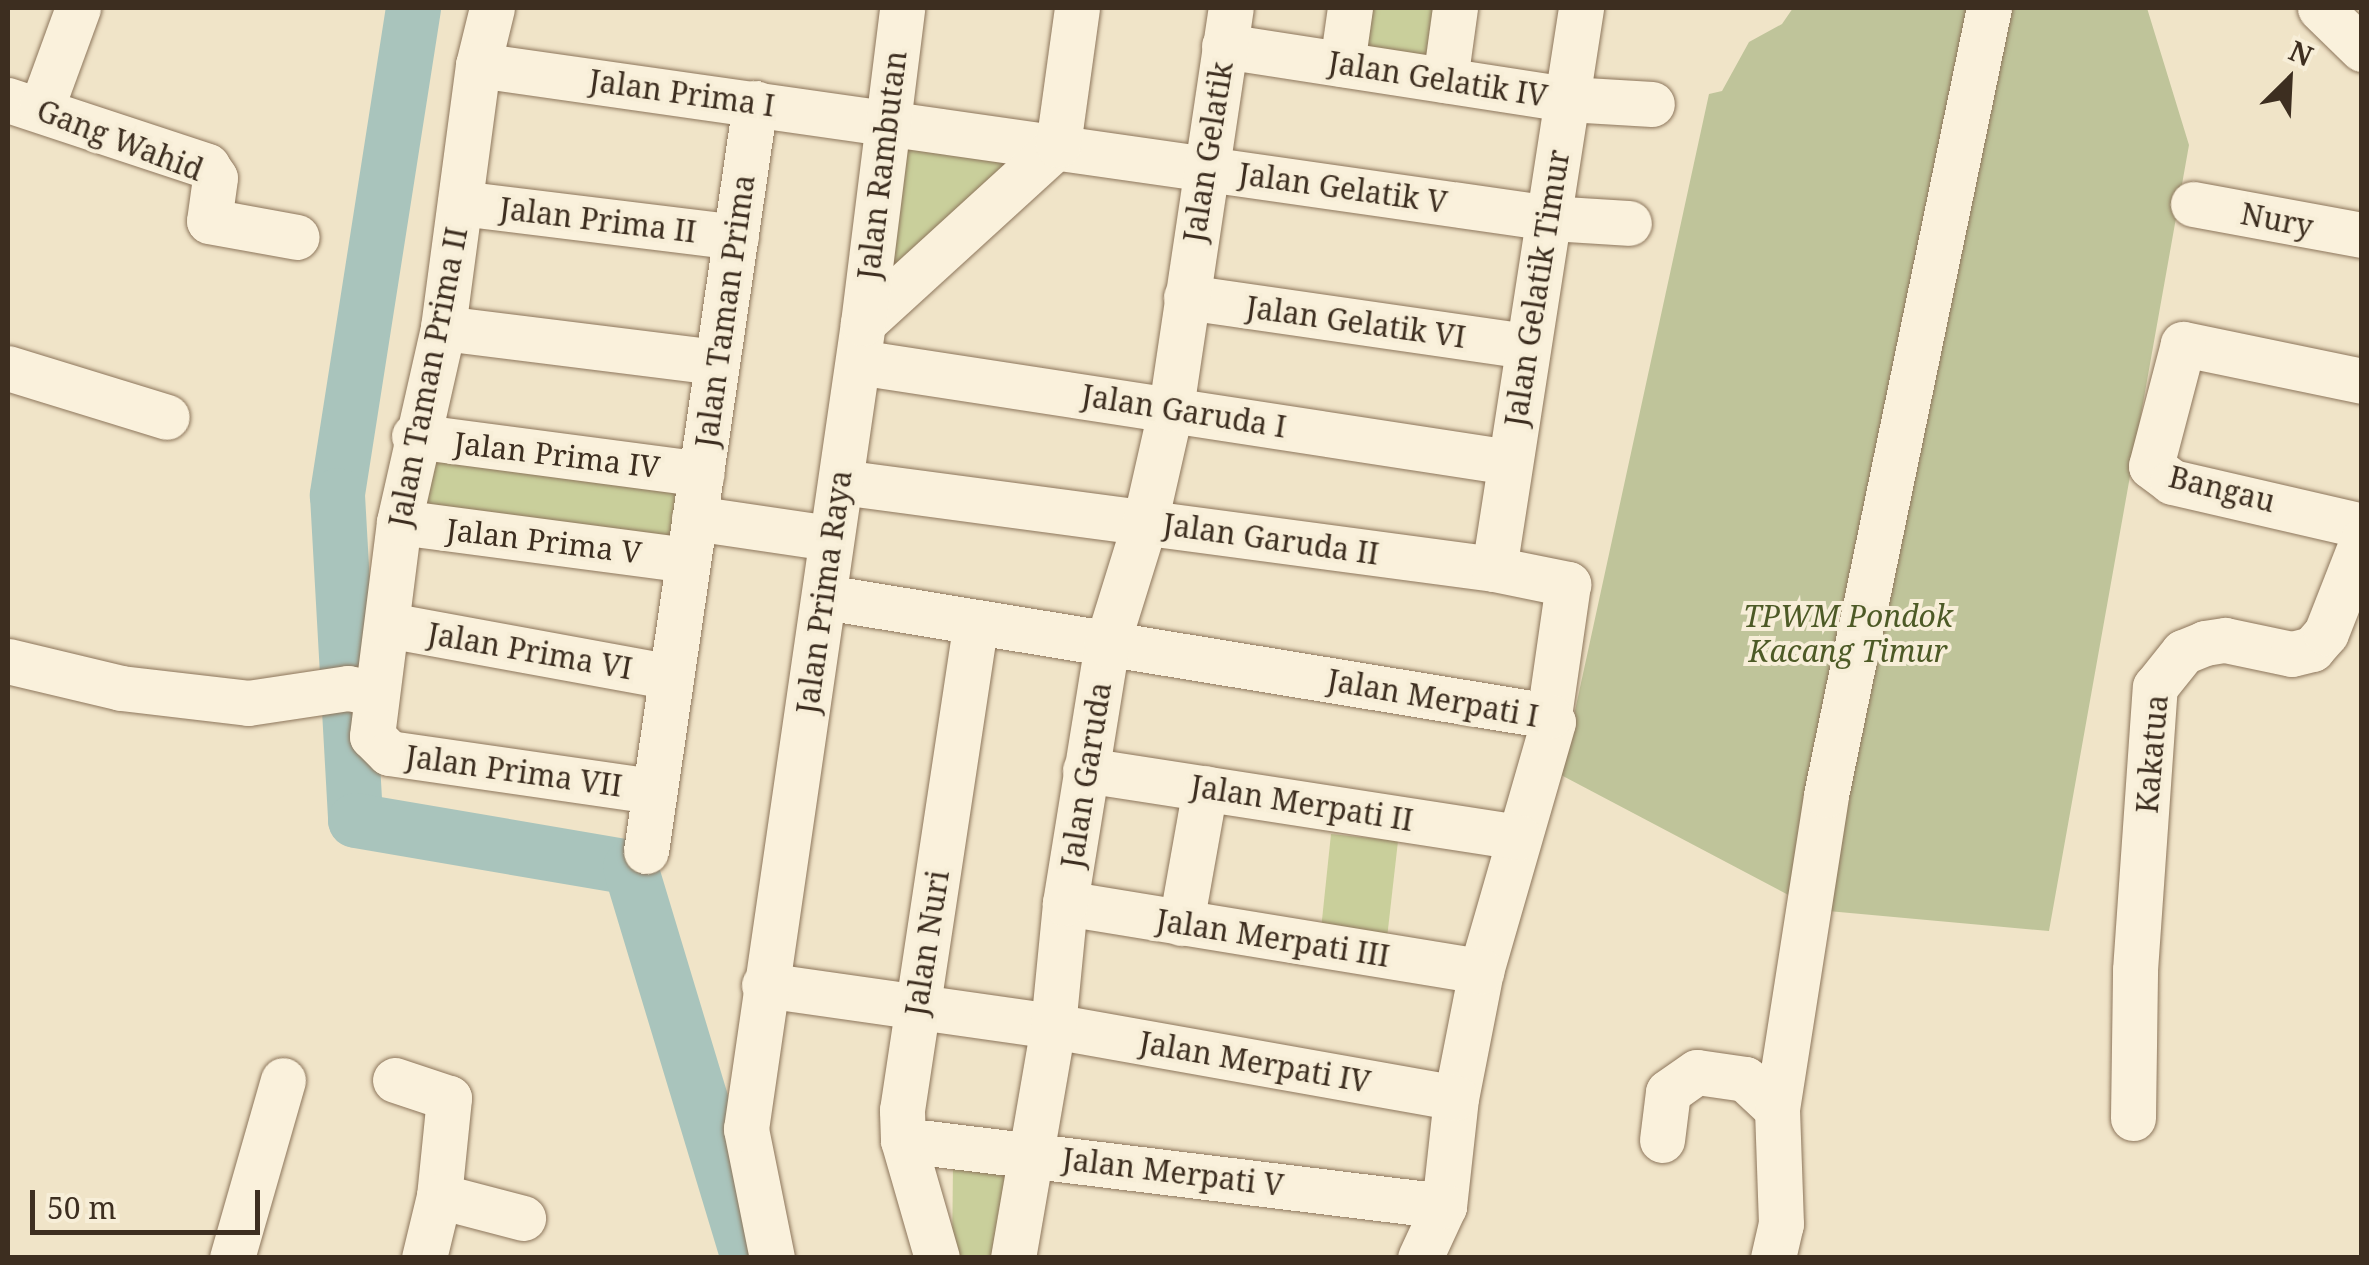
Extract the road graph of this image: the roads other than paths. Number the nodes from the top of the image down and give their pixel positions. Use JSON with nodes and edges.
{"nodes":[{"id":1,"x":78,"y":8,"type":"edge"},
{"id":2,"x":492,"y":8,"type":"edge"},
{"id":3,"x":902,"y":8,"type":"edge"},
{"id":4,"x":1078,"y":8,"type":"edge"},
{"id":5,"x":1350,"y":8,"type":"edge"},
{"id":6,"x":1456,"y":8,"type":"edge"},
{"id":7,"x":1580,"y":8,"type":"edge"},
{"id":8,"x":1989,"y":8,"type":"edge"},
{"id":9,"x":2320,"y":8,"type":"edge"},
{"id":10,"x":1227,"y":27,"type":"edge"},
{"id":11,"x":2362,"y":49,"type":"edge"},
{"id":12,"x":1342,"y":64,"type":"junction"},
{"id":13,"x":478,"y":65,"type":"junction"},
{"id":14,"x":1445,"y":80,"type":"junction"},
{"id":15,"x":1568,"y":99,"type":"junction"},
{"id":16,"x":756,"y":103,"type":"junction"},
{"id":17,"x":24,"y":104,"type":"edge"},
{"id":18,"x":1652,"y":104,"type":"dead end"},
{"id":19,"x":887,"y":122,"type":"junction"},
{"id":20,"x":1058,"y":145,"type":"junction"},
{"id":21,"x":1205,"y":168,"type":"junction"},
{"id":22,"x":460,"y":203,"type":"junction"},
{"id":23,"x":2193,"y":204,"type":"dead end"},
{"id":24,"x":1550,"y":218,"type":"junction"},
{"id":25,"x":1630,"y":223,"type":"dead end"},
{"id":26,"x":297,"y":236,"type":"dead end"},
{"id":27,"x":2362,"y":236,"type":"edge"},
{"id":28,"x":736,"y":237,"type":"junction"},
{"id":29,"x":1186,"y":297,"type":"junction"},
{"id":30,"x":443,"y":328,"type":"junction"},
{"id":31,"x":860,"y":342,"type":"junction"},
{"id":32,"x":1526,"y":346,"type":"junction"},
{"id":33,"x":718,"y":362,"type":"junction"},
{"id":34,"x":8,"y":368,"type":"edge"},
{"id":35,"x":2362,"y":381,"type":"edge"},
{"id":36,"x":1170,"y":408,"type":"junction"},
{"id":37,"x":167,"y":417,"type":"dead end"},
{"id":38,"x":414,"y":436,"type":"junction"},
{"id":39,"x":1509,"y":462,"type":"junction"},
{"id":40,"x":701,"y":474,"type":"junction"},
{"id":41,"x":841,"y":482,"type":"junction"},
{"id":42,"x":399,"y":522,"type":"junction"},
{"id":43,"x":1145,"y":522,"type":"junction"},
{"id":44,"x":830,"y":538,"type":"junction"},
{"id":45,"x":691,"y":539,"type":"junction"},
{"id":46,"x":2360,"y":546,"type":"edge"},
{"id":47,"x":1494,"y":568,"type":"junction"},
{"id":48,"x":824,"y":597,"type":"junction"},
{"id":49,"x":388,"y":625,"type":"junction"},
{"id":50,"x":974,"y":626,"type":"junction"},
{"id":51,"x":1107,"y":644,"type":"junction"},
{"id":52,"x":8,"y":661,"type":"edge"},
{"id":53,"x":671,"y":677,"type":"junction"},
{"id":54,"x":348,"y":692,"type":"junction"},
{"id":55,"x":1548,"y":716,"type":"junction"},
{"id":56,"x":376,"y":746,"type":"joint"},
{"id":57,"x":1086,"y":770,"type":"junction"},
{"id":58,"x":1205,"y":788,"type":"junction"},
{"id":59,"x":654,"y":791,"type":"junction"},
{"id":60,"x":1518,"y":837,"type":"junction"},
{"id":61,"x":646,"y":852,"type":"dead end"},
{"id":62,"x":1065,"y":903,"type":"junction"},
{"id":63,"x":1181,"y":923,"type":"junction"},
{"id":64,"x":1481,"y":971,"type":"junction"},
{"id":65,"x":764,"y":985,"type":"junction"},
{"id":66,"x":917,"y":1008,"type":"junction"},
{"id":67,"x":1054,"y":1026,"type":"junction"},
{"id":68,"x":283,"y":1080,"type":"dead end"},
{"id":69,"x":396,"y":1080,"type":"dead end"},
{"id":70,"x":1456,"y":1098,"type":"junction"},
{"id":71,"x":1777,"y":1110,"type":"junction"},
{"id":72,"x":2133,"y":1118,"type":"dead end"},
{"id":73,"x":903,"y":1140,"type":"junction"},
{"id":74,"x":1662,"y":1140,"type":"dead end"},
{"id":75,"x":1028,"y":1154,"type":"junction"},
{"id":76,"x":439,"y":1196,"type":"junction"},
{"id":77,"x":1444,"y":1206,"type":"junction"},
{"id":78,"x":523,"y":1218,"type":"dead end"},
{"id":79,"x":232,"y":1258,"type":"edge"},
{"id":80,"x":424,"y":1258,"type":"edge"},
{"id":81,"x":772,"y":1258,"type":"edge"},
{"id":82,"x":937,"y":1258,"type":"edge"},
{"id":83,"x":1013,"y":1258,"type":"edge"},
{"id":84,"x":1420,"y":1258,"type":"edge"},
{"id":85,"x":1773,"y":1258,"type":"edge"}],
"edges":[{"from":1,"to":17,"type":"street"},
{"from":2,"to":13,"type":"street","name":"Jalan Taman Prima II"},
{"from":3,"to":19,"type":"street","name":"Jalan Rambutan"},
{"from":4,"to":20,"type":"street"},
{"from":5,"to":12,"type":"street"},
{"from":6,"to":14,"type":"street"},
{"from":7,"to":15,"type":"street","name":"Jalan Gelatik Timur"},
{"from":8,"to":71,"type":"street"},
{"from":9,"to":11,"type":"street"},
{"from":10,"to":12,"type":"street","name":"Jalan Gelatik IV"},
{"from":10,"to":21,"type":"street","name":"Jalan Gelatik"},
{"from":12,"to":14,"type":"street","name":"Jalan Gelatik IV"},
{"from":13,"to":16,"type":"street","name":"Jalan Prima I"},
{"from":13,"to":22,"type":"street","name":"Jalan Taman Prima II"},
{"from":14,"to":15,"type":"street","name":"Jalan Gelatik IV"},
{"from":15,"to":18,"type":"street","name":"Jalan Gelatik IV"},
{"from":15,"to":24,"type":"street","name":"Jalan Gelatik Timur"},
{"from":16,"to":19,"type":"street","name":"Jalan Prima I"},
{"from":16,"to":28,"type":"street","name":"Jalan Taman Prima"},
{"from":17,"to":26,"type":"street","name":"Gang Wahid"},
{"from":19,"to":20,"type":"street","name":"Jalan Prima I"},
{"from":19,"to":31,"type":"street","name":"Jalan Rambutan"},
{"from":20,"to":21,"type":"street","name":"Jalan Gelatik V"},
{"from":20,"to":31,"type":"street"},
{"from":21,"to":24,"type":"street","name":"Jalan Gelatik V"},
{"from":21,"to":29,"type":"street","name":"Jalan Gelatik"},
{"from":22,"to":28,"type":"street","name":"Jalan Prima II"},
{"from":22,"to":30,"type":"street","name":"Jalan Taman Prima II"},
{"from":23,"to":27,"type":"street","name":"Nury"},
{"from":24,"to":25,"type":"street","name":"Jalan Gelatik V"},
{"from":24,"to":32,"type":"street","name":"Jalan Gelatik Timur"},
{"from":28,"to":33,"type":"street","name":"Jalan Taman Prima"},
{"from":29,"to":32,"type":"street","name":"Jalan Gelatik VI"},
{"from":29,"to":36,"type":"street","name":"Jalan Garuda"},
{"from":30,"to":33,"type":"street"},
{"from":30,"to":38,"type":"street","name":"Jalan Taman Prima II"},
{"from":31,"to":36,"type":"street","name":"Jalan Garuda I"},
{"from":31,"to":41,"type":"street","name":"Jalan Prima Raya"},
{"from":32,"to":39,"type":"street","name":"Jalan Gelatik Timur"},
{"from":33,"to":40,"type":"street","name":"Jalan Taman Prima"},
{"from":34,"to":37,"type":"street"},
{"from":35,"to":46,"type":"street","name":"Bangau"},
{"from":36,"to":39,"type":"street","name":"Jalan Garuda I"},
{"from":36,"to":43,"type":"street","name":"Jalan Garuda"},
{"from":38,"to":40,"type":"street","name":"Jalan Prima IV"},
{"from":38,"to":42,"type":"street","name":"Jalan Taman Prima II"},
{"from":39,"to":47,"type":"street","name":"Jalan Gelatik Timur"},
{"from":40,"to":45,"type":"street","name":"Jalan Taman Prima"},
{"from":41,"to":43,"type":"street","name":"Jalan Garuda II"},
{"from":41,"to":44,"type":"street","name":"Jalan Prima Raya"},
{"from":42,"to":45,"type":"street","name":"Jalan Prima V"},
{"from":42,"to":49,"type":"street","name":"Jalan Taman Prima II"},
{"from":43,"to":47,"type":"street","name":"Jalan Garuda II"},
{"from":43,"to":51,"type":"street","name":"Jalan Garuda"},
{"from":44,"to":45,"type":"street"},
{"from":44,"to":48,"type":"street","name":"Jalan Prima Raya"},
{"from":45,"to":53,"type":"street","name":"Jalan Taman Prima"},
{"from":46,"to":72,"type":"street","name":"Kakatua"},
{"from":47,"to":55,"type":"street","name":"Jalan Garuda II"},
{"from":48,"to":50,"type":"street","name":"Jalan Merpati I"},
{"from":48,"to":65,"type":"street","name":"Jalan Prima Raya"},
{"from":49,"to":53,"type":"street","name":"Jalan Prima VI"},
{"from":49,"to":54,"type":"street","name":"Jalan Taman Prima II"},
{"from":50,"to":51,"type":"street","name":"Jalan Merpati I"},
{"from":50,"to":66,"type":"street","name":"Jalan Nuri"},
{"from":51,"to":55,"type":"street","name":"Jalan Merpati I"},
{"from":51,"to":57,"type":"street","name":"Jalan Garuda"},
{"from":52,"to":54,"type":"street"},
{"from":53,"to":59,"type":"street","name":"Jalan Taman Prima"},
{"from":54,"to":56,"type":"street","name":"Jalan Taman Prima II"},
{"from":55,"to":60,"type":"street","name":"Jalan Merpati I"},
{"from":56,"to":59,"type":"street","name":"Jalan Prima VII"},
{"from":57,"to":58,"type":"street","name":"Jalan Merpati II"},
{"from":57,"to":62,"type":"street","name":"Jalan Garuda"},
{"from":58,"to":60,"type":"street","name":"Jalan Merpati II"},
{"from":58,"to":63,"type":"street"},
{"from":59,"to":61,"type":"street","name":"Jalan Taman Prima"},
{"from":60,"to":64,"type":"street","name":"Jalan Merpati I"},
{"from":62,"to":63,"type":"street","name":"Jalan Merpati III"},
{"from":62,"to":67,"type":"street","name":"Jalan Garuda"},
{"from":63,"to":64,"type":"street","name":"Jalan Merpati III"},
{"from":64,"to":70,"type":"street","name":"Jalan Merpati I"},
{"from":65,"to":66,"type":"street","name":"Jalan Merpati IV"},
{"from":65,"to":81,"type":"street","name":"Jalan Prima Raya"},
{"from":66,"to":67,"type":"street","name":"Jalan Merpati IV"},
{"from":66,"to":73,"type":"street","name":"Jalan Nuri"},
{"from":67,"to":70,"type":"street","name":"Jalan Merpati IV"},
{"from":67,"to":75,"type":"street","name":"Jalan Garuda"},
{"from":68,"to":79,"type":"street"},
{"from":69,"to":76,"type":"street"},
{"from":70,"to":77,"type":"street","name":"Jalan Merpati I"},
{"from":71,"to":74,"type":"street"},
{"from":71,"to":85,"type":"street"},
{"from":73,"to":75,"type":"street","name":"Jalan Merpati V"},
{"from":73,"to":82,"type":"street","name":"Jalan Nuri"},
{"from":75,"to":77,"type":"street","name":"Jalan Merpati V"},
{"from":75,"to":83,"type":"street","name":"Jalan Garuda"},
{"from":76,"to":78,"type":"street"},
{"from":76,"to":80,"type":"street"},
{"from":77,"to":84,"type":"street","name":"Jalan Merpati I"}]}
